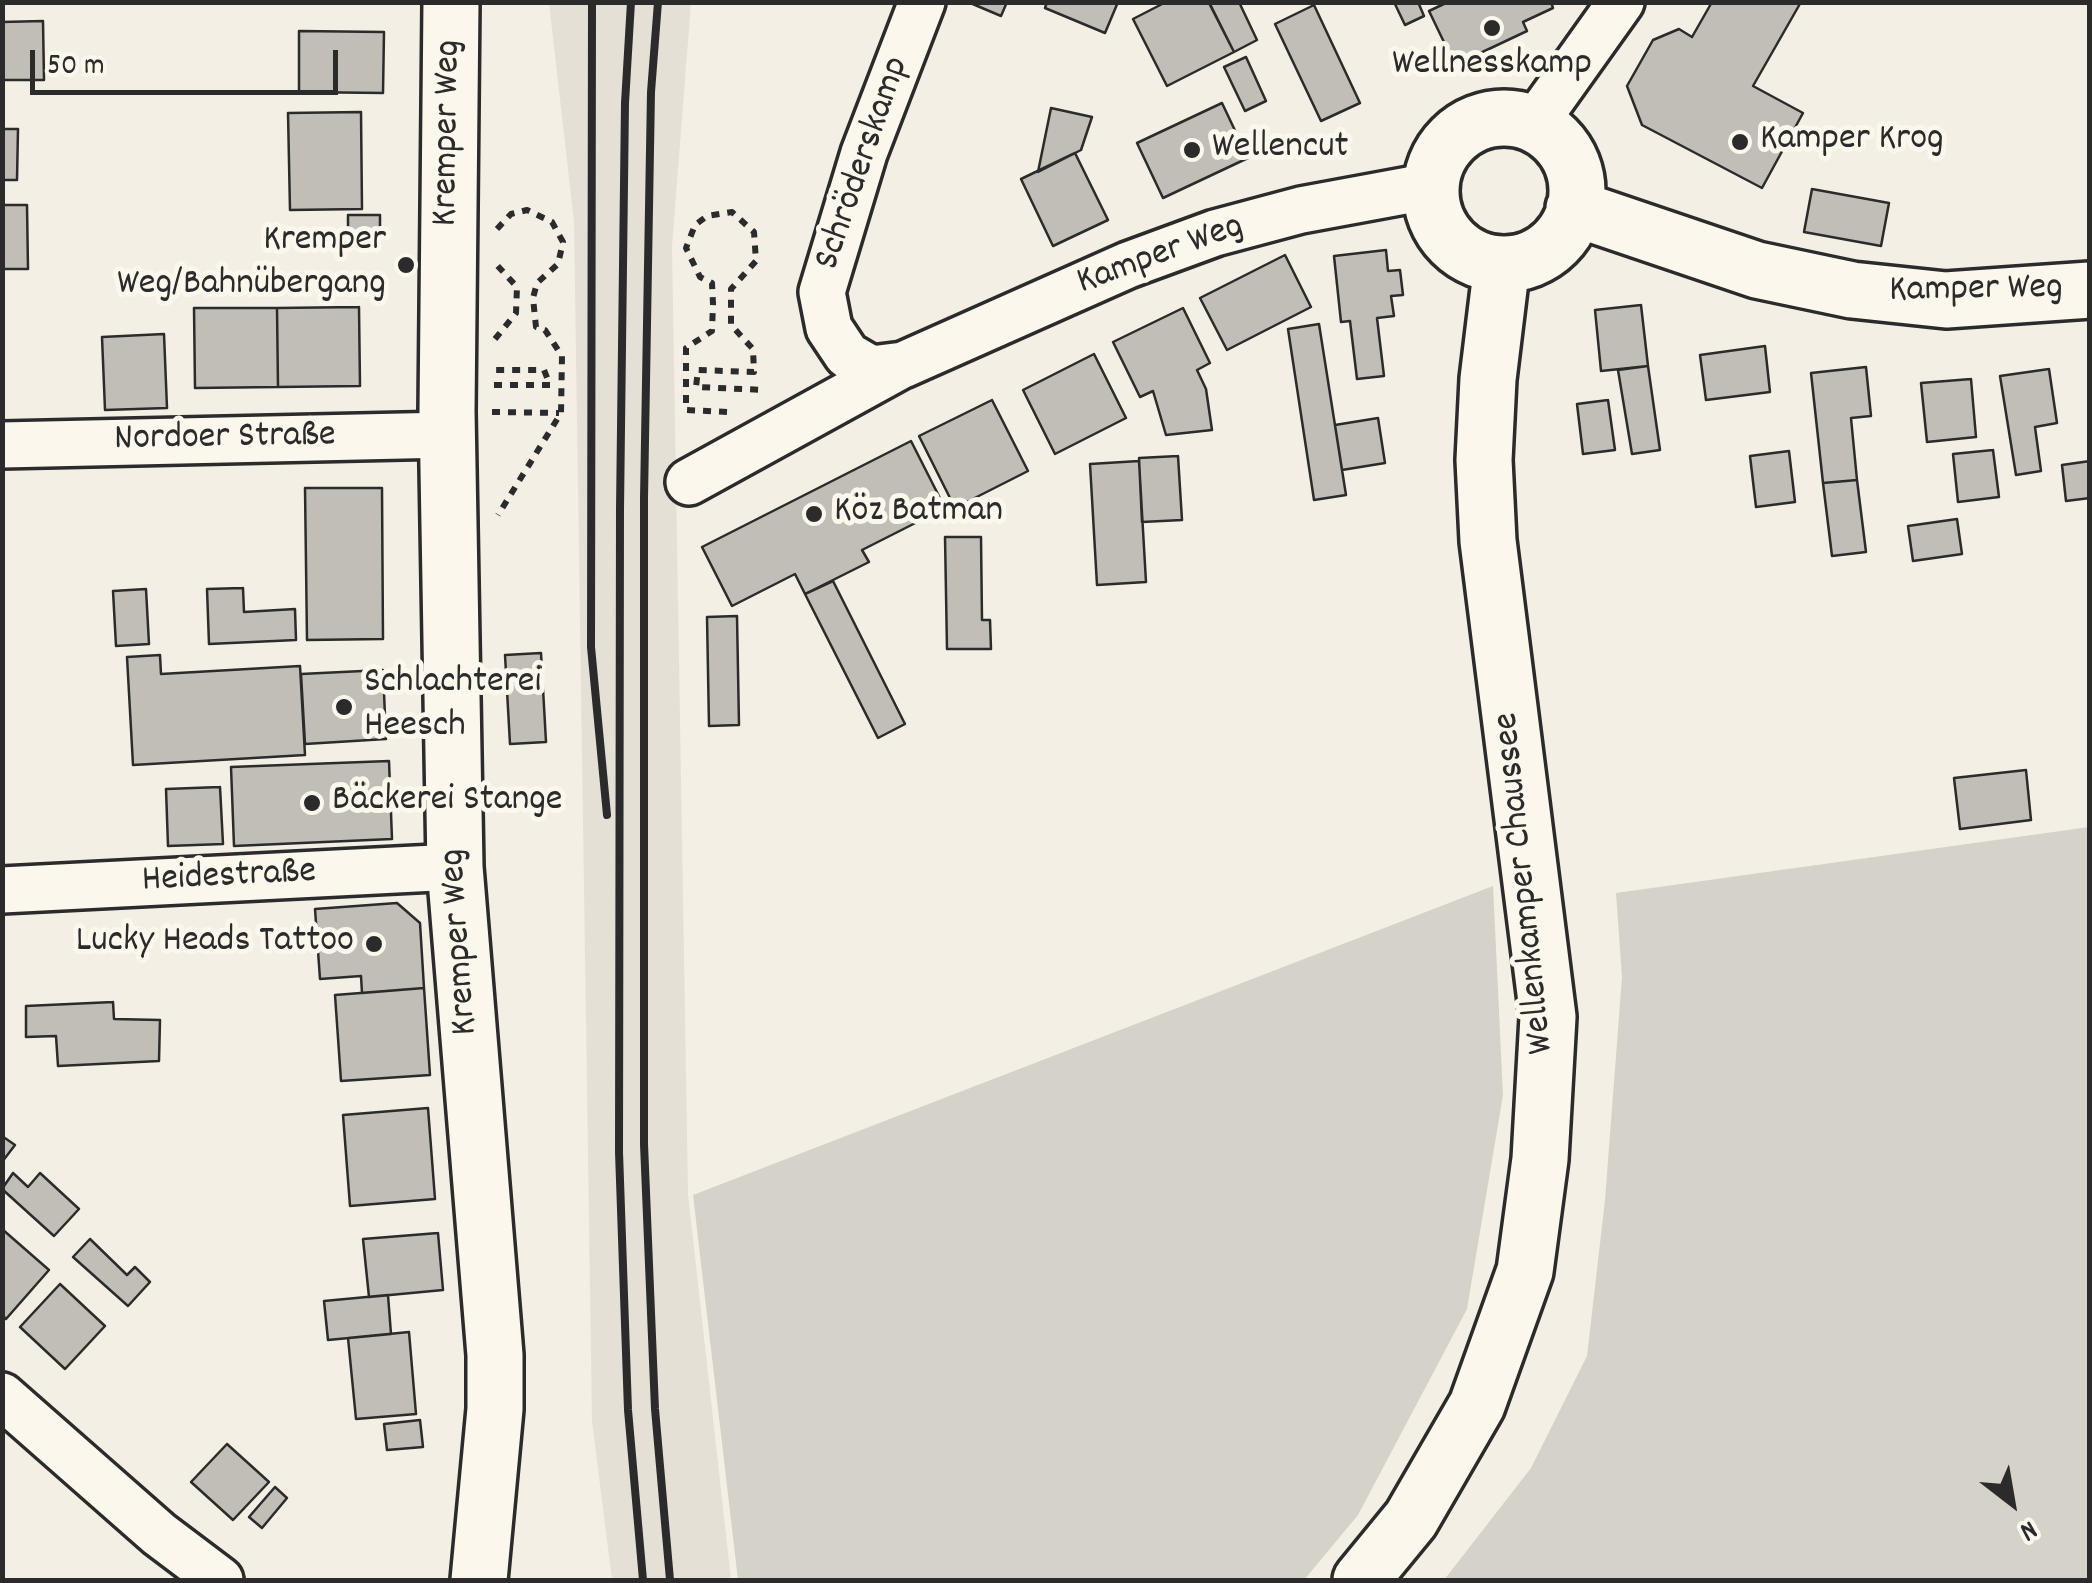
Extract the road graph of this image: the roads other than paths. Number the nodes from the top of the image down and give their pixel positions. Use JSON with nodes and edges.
{"nodes":[{"id":1,"x":451,"y":2,"type":"edge"},
{"id":2,"x":922,"y":2,"type":"edge"},
{"id":3,"x":1621,"y":2,"type":"edge"},
{"id":4,"x":1534,"y":124,"type":"junction"},
{"id":5,"x":1431,"y":186,"type":"junction"},
{"id":6,"x":1574,"y":208,"type":"junction"},
{"id":7,"x":1502,"y":264,"type":"junction"},
{"id":8,"x":2090,"y":290,"type":"edge"},
{"id":9,"x":887,"y":367,"type":"junction"},
{"id":10,"x":458,"y":410,"type":"junction"},
{"id":11,"x":2,"y":445,"type":"edge"},
{"id":12,"x":689,"y":482,"type":"dead end"},
{"id":13,"x":455,"y":867,"type":"junction"},
{"id":14,"x":2,"y":890,"type":"edge"},
{"id":15,"x":2,"y":1396,"type":"edge"},
{"id":16,"x":220,"y":1580,"type":"edge"},
{"id":17,"x":479,"y":1580,"type":"edge"},
{"id":18,"x":1362,"y":1580,"type":"edge"}],
"edges":[{"from":1,"to":10,"type":"main road","name":"Kremper Weg"},
{"from":2,"to":9,"type":"street","name":"Schröderskamp"},
{"from":3,"to":4,"type":"street"},
{"from":4,"to":5,"type":"main road"},
{"from":4,"to":6,"type":"main road"},
{"from":5,"to":7,"type":"main road"},
{"from":5,"to":9,"type":"street","name":"Kamper Weg"},
{"from":6,"to":7,"type":"main road"},
{"from":6,"to":8,"type":"main road","name":"Kamper Weg"},
{"from":7,"to":18,"type":"main road","name":"Wellenkamper Chaussee"},
{"from":9,"to":12,"type":"street","name":"Kamper Weg"},
{"from":10,"to":11,"type":"street","name":"Nordoer Straße"},
{"from":10,"to":13,"type":"main road","name":"Kremper Weg"},
{"from":13,"to":14,"type":"street","name":"Heidestraße"},
{"from":13,"to":17,"type":"main road","name":"Kremper Weg"},
{"from":15,"to":16,"type":"street"}]}
